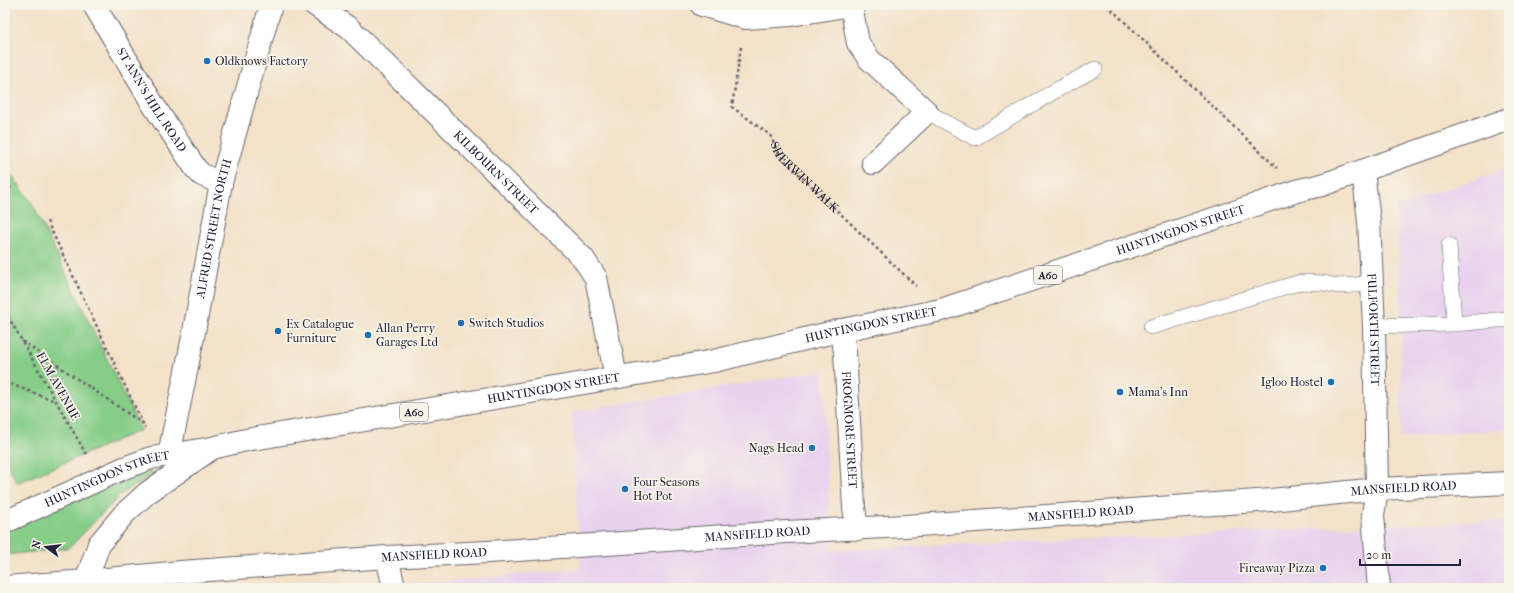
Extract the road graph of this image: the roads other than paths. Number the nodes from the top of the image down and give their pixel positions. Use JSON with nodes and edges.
{"nodes":[{"id":1,"x":94,"y":5,"type":"edge"},
{"id":2,"x":271,"y":5,"type":"edge"},
{"id":3,"x":315,"y":5,"type":"edge"},
{"id":4,"x":702,"y":5,"type":"edge"},
{"id":5,"x":851,"y":5,"type":"edge"},
{"id":6,"x":1095,"y":69,"type":"dead end"},
{"id":7,"x":927,"y":112,"type":"junction"},
{"id":8,"x":1509,"y":119,"type":"edge"},
{"id":9,"x":873,"y":163,"type":"dead end"},
{"id":10,"x":1363,"y":171,"type":"junction"},
{"id":11,"x":221,"y":183,"type":"junction"},
{"id":12,"x":1449,"y":245,"type":"dead end"},
{"id":13,"x":1371,"y":284,"type":"junction"},
{"id":14,"x":1509,"y":319,"type":"edge"},
{"id":15,"x":1454,"y":324,"type":"junction"},
{"id":16,"x":1374,"y":326,"type":"junction"},
{"id":17,"x":1151,"y":327,"type":"dead end"},
{"id":18,"x":842,"y":330,"type":"junction"},
{"id":19,"x":616,"y":377,"type":"junction"},
{"id":20,"x":212,"y":448,"type":"junction"},
{"id":21,"x":160,"y":457,"type":"junction"},
{"id":22,"x":1509,"y":483,"type":"edge"},
{"id":23,"x":1377,"y":489,"type":"junction"},
{"id":24,"x":5,"y":522,"type":"edge"},
{"id":25,"x":857,"y":529,"type":"junction"},
{"id":26,"x":387,"y":557,"type":"junction"},
{"id":27,"x":86,"y":581,"type":"junction"},
{"id":28,"x":1379,"y":586,"type":"edge"},
{"id":29,"x":5,"y":587,"type":"edge"},
{"id":30,"x":394,"y":588,"type":"edge"}],
"edges":[{"from":1,"to":11,"type":"main road","name":"ST ANN'S HILL ROAD"},
{"from":2,"to":11,"type":"main road","name":"ALFRED STREET NORTH"},
{"from":3,"to":19,"type":"main road","name":"KILBOURN STREET"},
{"from":4,"to":5,"type":"main road"},
{"from":5,"to":7,"type":"main road"},
{"from":6,"to":7,"type":"lane"},
{"from":7,"to":9,"type":"main road"},
{"from":8,"to":10,"type":"main road","name":"HUNTINGDON STREET","number":"A60"},
{"from":10,"to":13,"type":"main road","name":"FULFORTH STREET"},
{"from":10,"to":18,"type":"main road","name":"HUNTINGDON STREET","number":"A60"},
{"from":11,"to":21,"type":"main road","name":"ALFRED STREET NORTH"},
{"from":12,"to":15,"type":"lane"},
{"from":13,"to":16,"type":"main road","name":"FULFORTH STREET"},
{"from":13,"to":17,"type":"lane"},
{"from":14,"to":15,"type":"lane"},
{"from":15,"to":16,"type":"lane"},
{"from":16,"to":23,"type":"main road","name":"FULFORTH STREET"},
{"from":18,"to":19,"type":"main road","name":"HUNTINGDON STREET","number":"A60"},
{"from":18,"to":25,"type":"main road","name":"FROGMORE STREET"},
{"from":19,"to":20,"type":"main road","name":"HUNTINGDON STREET","number":"A60"},
{"from":20,"to":21,"type":"main road","name":"HUNTINGDON STREET","number":"A60"},
{"from":20,"to":27,"type":"main road","name":"HUNTINGDON STREET","number":"A60"},
{"from":21,"to":24,"type":"main road","name":"HUNTINGDON STREET","number":"A60"},
{"from":22,"to":23,"type":"main road","name":"MANSFIELD ROAD"},
{"from":23,"to":25,"type":"main road","name":"MANSFIELD ROAD"},
{"from":23,"to":28,"type":"main road","name":"FULFORTH STREET"},
{"from":25,"to":26,"type":"main road","name":"MANSFIELD ROAD"},
{"from":26,"to":27,"type":"main road","name":"MANSFIELD ROAD"},
{"from":26,"to":30,"type":"main road"},
{"from":27,"to":29,"type":"main road","name":"MANSFIELD ROAD"}]}
